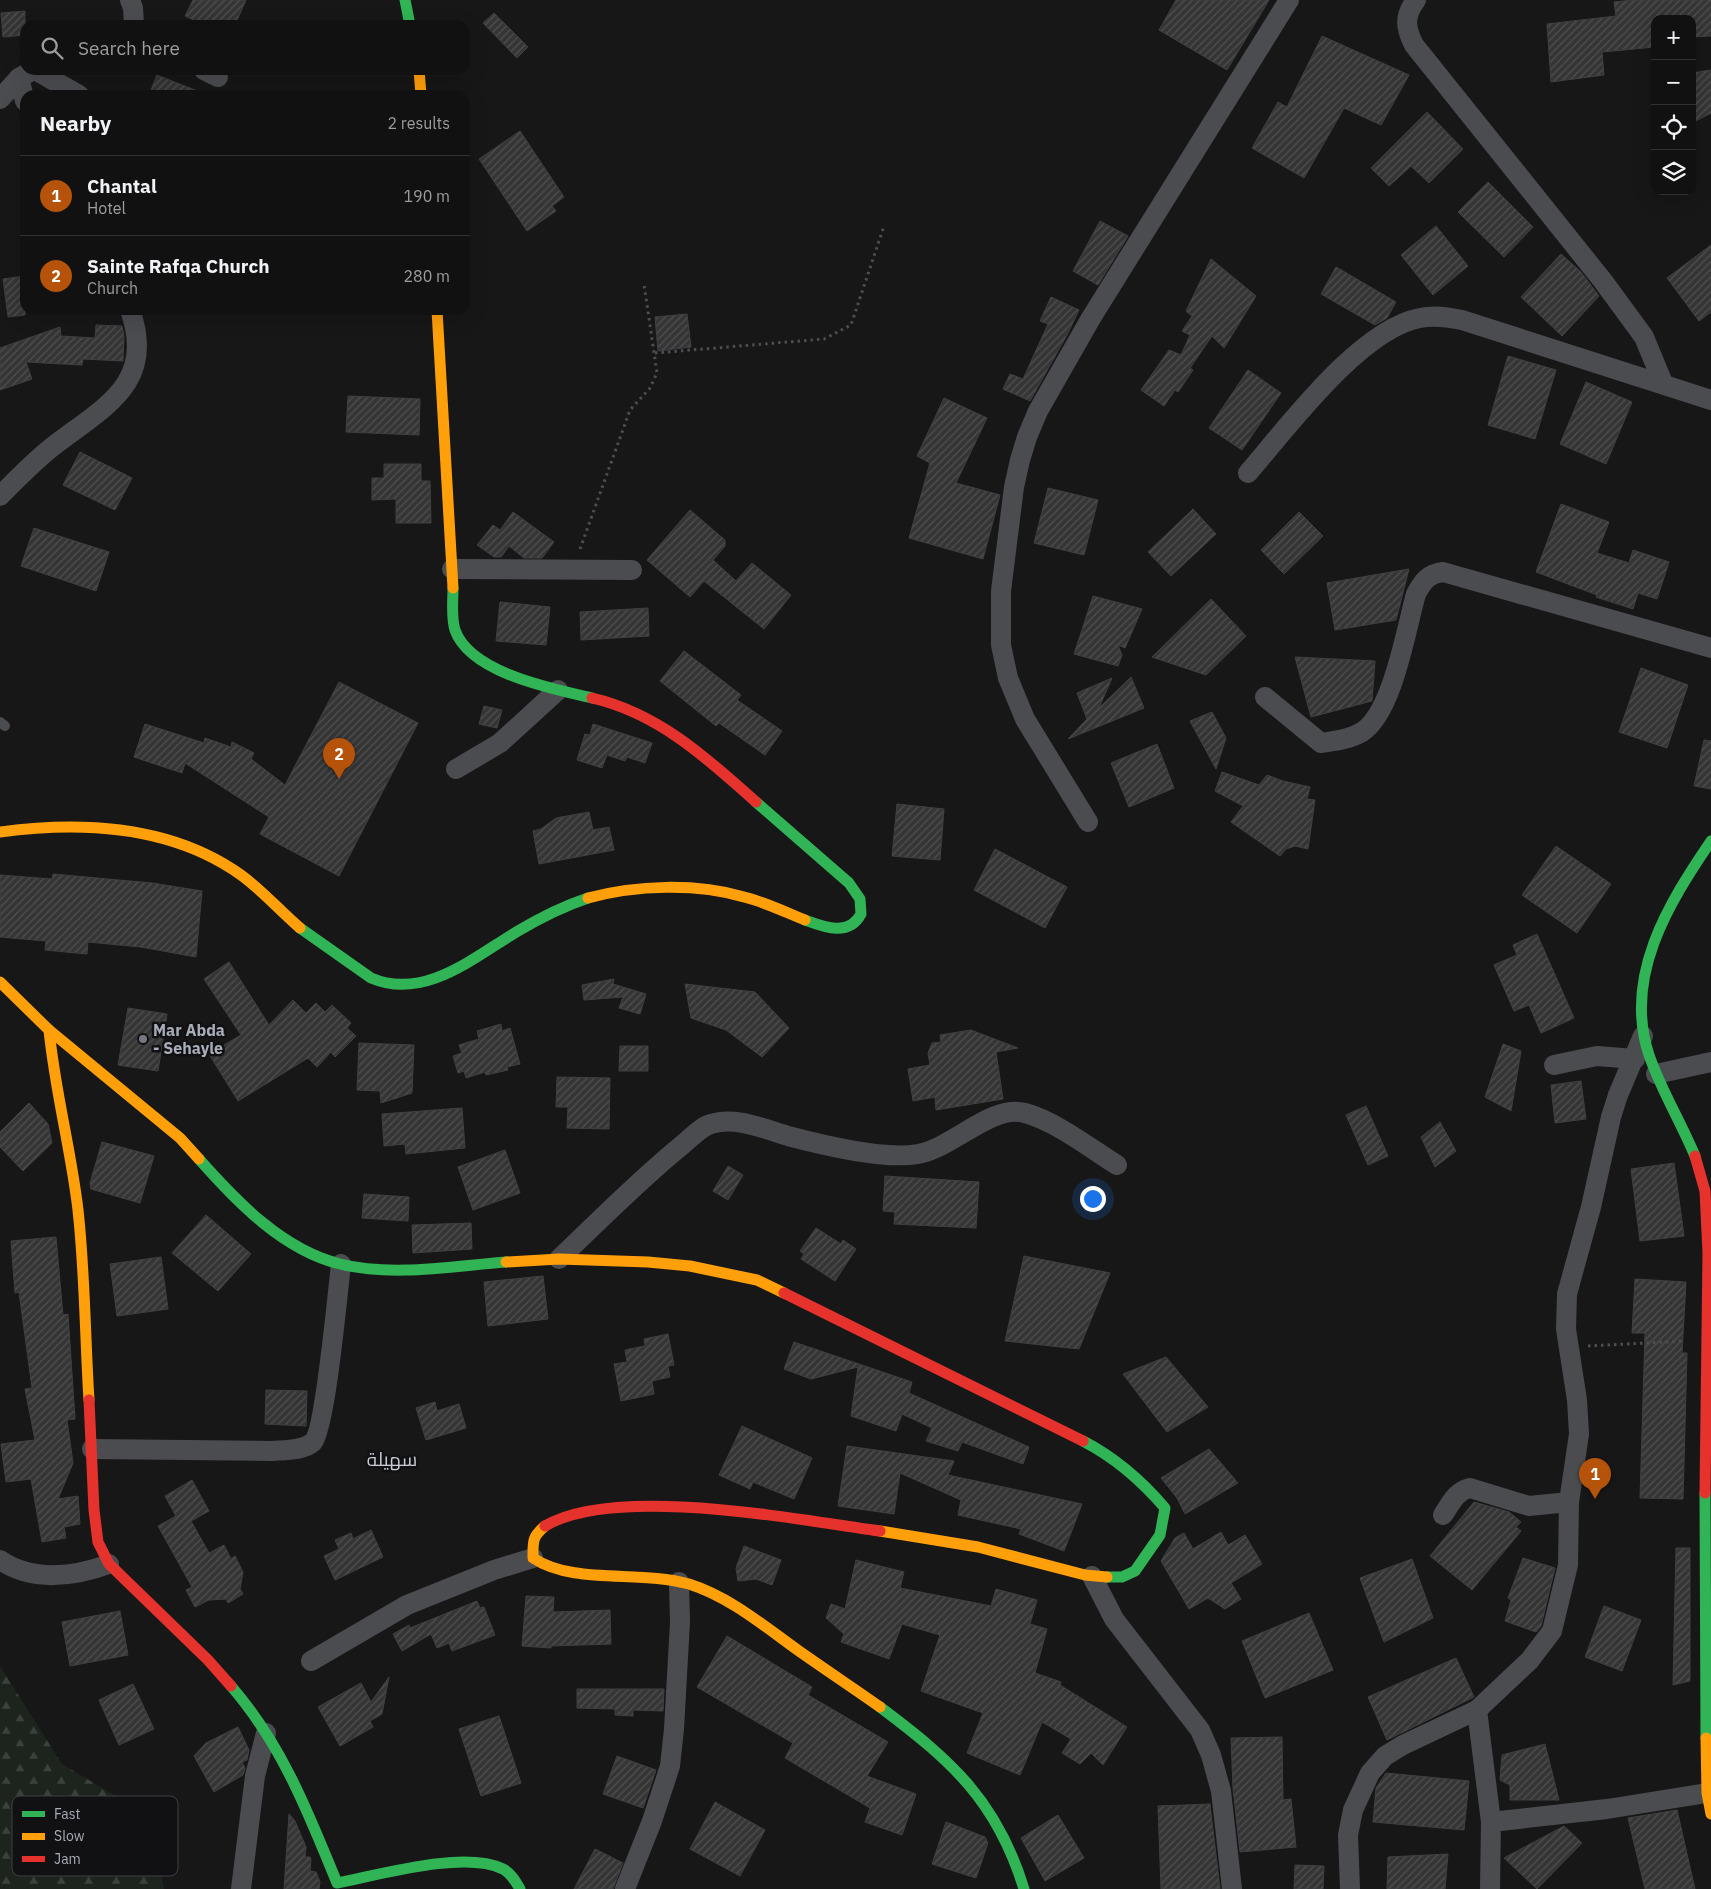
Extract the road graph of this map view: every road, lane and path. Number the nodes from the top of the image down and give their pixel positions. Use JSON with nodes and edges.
{"nodes":[{"id":1,"x":130,"y":0,"type":"edge"},
{"id":2,"x":405,"y":0,"type":"edge"},
{"id":3,"x":1289,"y":0,"type":"edge"},
{"id":4,"x":1416,"y":0,"type":"edge"},
{"id":5,"x":134,"y":20,"type":"edge"},
{"id":6,"x":409,"y":20,"type":"edge"},
{"id":7,"x":27,"y":75,"type":"edge"},
{"id":8,"x":29,"y":75,"type":"edge"},
{"id":9,"x":34,"y":75,"type":"edge"},
{"id":10,"x":419,"y":75,"type":"edge"},
{"id":11,"x":27,"y":90,"type":"edge"},
{"id":12,"x":68,"y":90,"type":"edge"},
{"id":13,"x":421,"y":90,"type":"edge"},
{"id":14,"x":0,"y":98,"type":"edge"},
{"id":15,"x":884,"y":226,"type":"dead end"},
{"id":16,"x":644,"y":284,"type":"dead end"},
{"id":17,"x":132,"y":315,"type":"edge"},
{"id":18,"x":437,"y":315,"type":"edge"},
{"id":19,"x":655,"y":353,"type":"junction"},
{"id":20,"x":1663,"y":383,"type":"junction"},
{"id":21,"x":1711,"y":400,"type":"edge"},
{"id":22,"x":1248,"y":473,"type":"dead end"},
{"id":23,"x":0,"y":496,"type":"edge"},
{"id":24,"x":452,"y":568,"type":"junction"},
{"id":25,"x":573,"y":569,"type":"junction"},
{"id":26,"x":632,"y":570,"type":"dead end"},
{"id":27,"x":1711,"y":648,"type":"edge"},
{"id":28,"x":558,"y":690,"type":"junction"},
{"id":29,"x":1264,"y":697,"type":"dead end"},
{"id":30,"x":456,"y":769,"type":"dead end"},
{"id":31,"x":1088,"y":822,"type":"dead end"},
{"id":32,"x":0,"y":832,"type":"edge"},
{"id":33,"x":1711,"y":841,"type":"edge"},
{"id":34,"x":0,"y":982,"type":"edge"},
{"id":35,"x":50,"y":1030,"type":"junction"},
{"id":36,"x":1643,"y":1036,"type":"junction"},
{"id":37,"x":1634,"y":1059,"type":"junction"},
{"id":38,"x":1711,"y":1062,"type":"edge"},
{"id":39,"x":1554,"y":1065,"type":"dead end"},
{"id":40,"x":1656,"y":1074,"type":"junction"},
{"id":41,"x":1117,"y":1165,"type":"dead end"},
{"id":42,"x":1708,"y":1189,"type":"edge"},
{"id":43,"x":559,"y":1259,"type":"junction"},
{"id":44,"x":341,"y":1264,"type":"junction"},
{"id":45,"x":1707,"y":1340,"type":"junction"},
{"id":46,"x":1570,"y":1347,"type":"junction"},
{"id":47,"x":92,"y":1449,"type":"junction"},
{"id":48,"x":1569,"y":1502,"type":"junction"},
{"id":49,"x":1444,"y":1515,"type":"dead end"},
{"id":50,"x":1708,"y":1548,"type":"edge"},
{"id":51,"x":533,"y":1558,"type":"junction"},
{"id":52,"x":0,"y":1560,"type":"edge"},
{"id":53,"x":109,"y":1564,"type":"junction"},
{"id":54,"x":1092,"y":1576,"type":"junction"},
{"id":55,"x":679,"y":1582,"type":"junction"},
{"id":56,"x":310,"y":1661,"type":"dead end"},
{"id":57,"x":1477,"y":1710,"type":"junction"},
{"id":58,"x":266,"y":1733,"type":"junction"},
{"id":59,"x":1707,"y":1793,"type":"junction"},
{"id":60,"x":1711,"y":1814,"type":"edge"},
{"id":61,"x":1491,"y":1822,"type":"junction"},
{"id":62,"x":337,"y":1886,"type":"edge"},
{"id":63,"x":241,"y":1889,"type":"edge"},
{"id":64,"x":520,"y":1889,"type":"edge"},
{"id":65,"x":625,"y":1889,"type":"edge"},
{"id":66,"x":1024,"y":1889,"type":"edge"},
{"id":67,"x":1232,"y":1889,"type":"edge"},
{"id":68,"x":1350,"y":1889,"type":"edge"},
{"id":69,"x":1490,"y":1889,"type":"edge"}],
"edges":[{"from":1,"to":5,"type":"street"},
{"from":2,"to":6,"type":"street"},
{"from":3,"to":31,"type":"street"},
{"from":4,"to":20,"type":"street"},
{"from":7,"to":14,"type":"street"},
{"from":8,"to":11,"type":"street"},
{"from":9,"to":12,"type":"street"},
{"from":10,"to":13,"type":"street"},
{"from":15,"to":19,"type":"path"},
{"from":16,"to":19,"type":"path"},
{"from":17,"to":23,"type":"street"},
{"from":18,"to":24,"type":"street"},
{"from":19,"to":25,"type":"path"},
{"from":20,"to":21,"type":"street"},
{"from":20,"to":22,"type":"street"},
{"from":24,"to":25,"type":"street"},
{"from":24,"to":28,"type":"street"},
{"from":25,"to":26,"type":"street"},
{"from":27,"to":29,"type":"street"},
{"from":28,"to":30,"type":"street"},
{"from":28,"to":32,"type":"street"},
{"from":33,"to":36,"type":"street"},
{"from":34,"to":35,"type":"street"},
{"from":35,"to":44,"type":"street"},
{"from":35,"to":47,"type":"street"},
{"from":36,"to":37,"type":"street"},
{"from":36,"to":40,"type":"street"},
{"from":37,"to":39,"type":"street"},
{"from":37,"to":46,"type":"street"},
{"from":38,"to":40,"type":"street"},
{"from":40,"to":42,"type":"street"},
{"from":41,"to":43,"type":"street"},
{"from":42,"to":45,"type":"street"},
{"from":43,"to":44,"type":"street"},
{"from":43,"to":54,"type":"street"},
{"from":44,"to":47,"type":"street"},
{"from":45,"to":46,"type":"path"},
{"from":45,"to":50,"type":"street"},
{"from":46,"to":48,"type":"street"},
{"from":47,"to":53,"type":"street"},
{"from":48,"to":49,"type":"street"},
{"from":48,"to":57,"type":"street"},
{"from":50,"to":59,"type":"street"},
{"from":51,"to":54,"type":"street"},
{"from":51,"to":55,"type":"street"},
{"from":51,"to":56,"type":"street"},
{"from":52,"to":53,"type":"street"},
{"from":53,"to":58,"type":"street"},
{"from":54,"to":67,"type":"street"},
{"from":55,"to":65,"type":"street"},
{"from":55,"to":66,"type":"street"},
{"from":57,"to":61,"type":"street"},
{"from":57,"to":68,"type":"street"},
{"from":58,"to":62,"type":"street"},
{"from":58,"to":63,"type":"street"},
{"from":59,"to":60,"type":"street"},
{"from":59,"to":61,"type":"street"},
{"from":61,"to":69,"type":"street"},
{"from":62,"to":64,"type":"street"}]}
